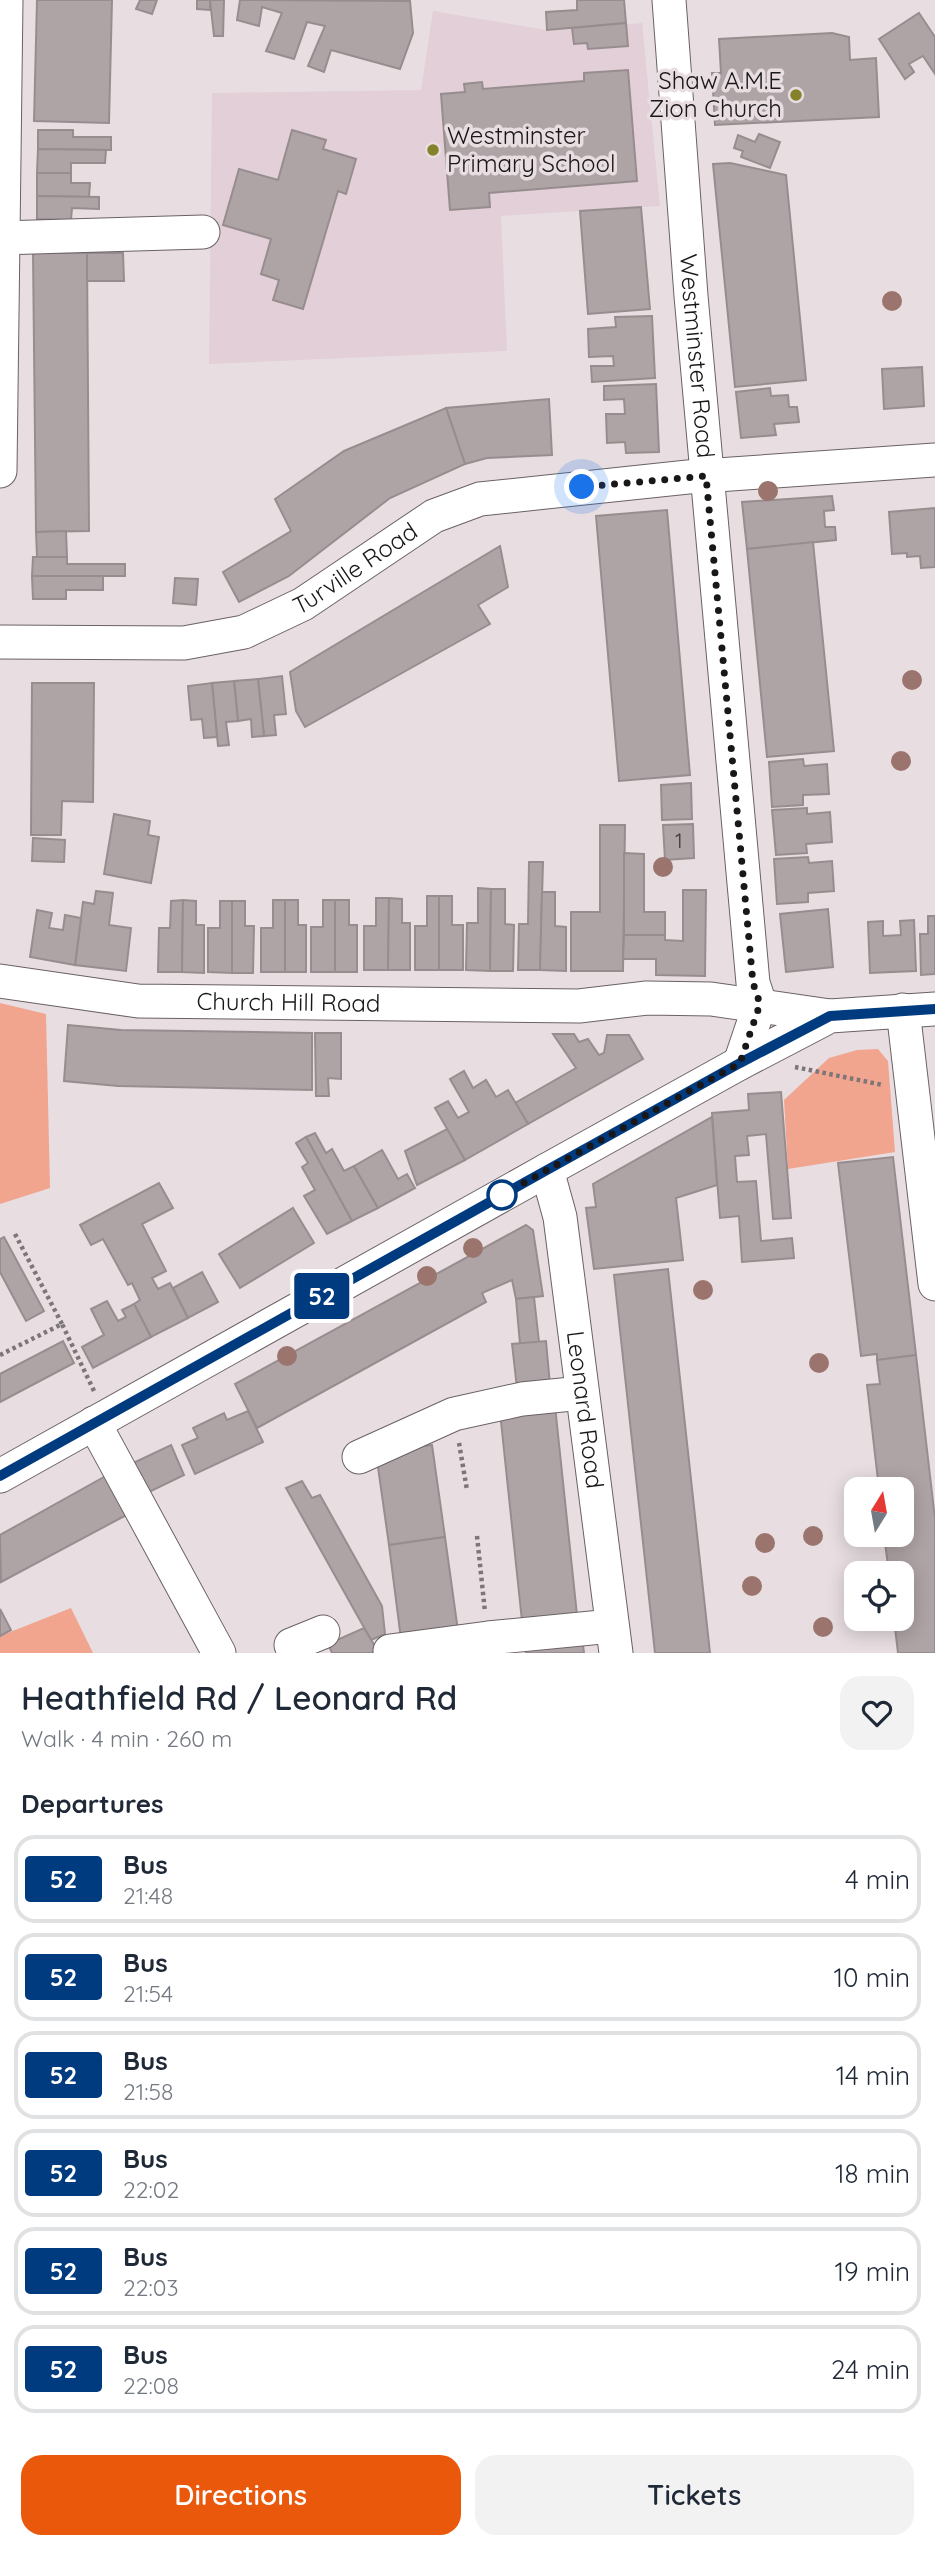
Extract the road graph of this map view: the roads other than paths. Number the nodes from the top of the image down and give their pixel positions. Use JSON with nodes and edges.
{"nodes":[{"id":1,"x":6,"y":0,"type":"edge"},
{"id":2,"x":669,"y":0,"type":"edge"},
{"id":3,"x":203,"y":232,"type":"dead end"},
{"id":4,"x":2,"y":238,"type":"edge"},
{"id":5,"x":935,"y":460,"type":"edge"},
{"id":6,"x":0,"y":471,"type":"edge"},
{"id":7,"x":706,"y":476,"type":"junction"},
{"id":8,"x":0,"y":642,"type":"edge"},
{"id":9,"x":0,"y":981,"type":"edge"},
{"id":10,"x":760,"y":1004,"type":"junction"},
{"id":11,"x":919,"y":1010,"type":"edge"},
{"id":12,"x":830,"y":1016,"type":"junction"},
{"id":13,"x":740,"y":1063,"type":"junction"},
{"id":14,"x":547,"y":1170,"type":"junction"},
{"id":15,"x":935,"y":1284,"type":"edge"},
{"id":16,"x":582,"y":1393,"type":"junction"},
{"id":17,"x":100,"y":1420,"type":"junction"},
{"id":18,"x":359,"y":1457,"type":"dead end"},
{"id":19,"x":0,"y":1476,"type":"edge"},
{"id":20,"x":323,"y":1632,"type":"dead end"},
{"id":21,"x":614,"y":1640,"type":"edge"},
{"id":22,"x":390,"y":1651,"type":"dead end"},
{"id":23,"x":219,"y":1653,"type":"edge"},
{"id":24,"x":295,"y":1653,"type":"edge"}],
"edges":[{"from":1,"to":4,"type":"street"},
{"from":2,"to":7,"type":"street","name":"Westminster Road"},
{"from":3,"to":4,"type":"street"},
{"from":4,"to":6,"type":"street"},
{"from":5,"to":7,"type":"street","name":"Turville Road"},
{"from":7,"to":8,"type":"street","name":"Turville Road"},
{"from":7,"to":10,"type":"street","name":"Westminster Road"},
{"from":9,"to":10,"type":"street","name":"Church Hill Road"},
{"from":10,"to":12,"type":"street"},
{"from":10,"to":13,"type":"street"},
{"from":11,"to":12,"type":"street"},
{"from":11,"to":15,"type":"street"},
{"from":12,"to":13,"type":"street"},
{"from":13,"to":14,"type":"street"},
{"from":14,"to":16,"type":"street","name":"Leonard Road"},
{"from":14,"to":17,"type":"street"},
{"from":16,"to":18,"type":"street"},
{"from":16,"to":21,"type":"street","name":"Leonard Road"},
{"from":17,"to":19,"type":"street"},
{"from":17,"to":23,"type":"street"},
{"from":20,"to":24,"type":"street"},
{"from":21,"to":22,"type":"street"}]}
